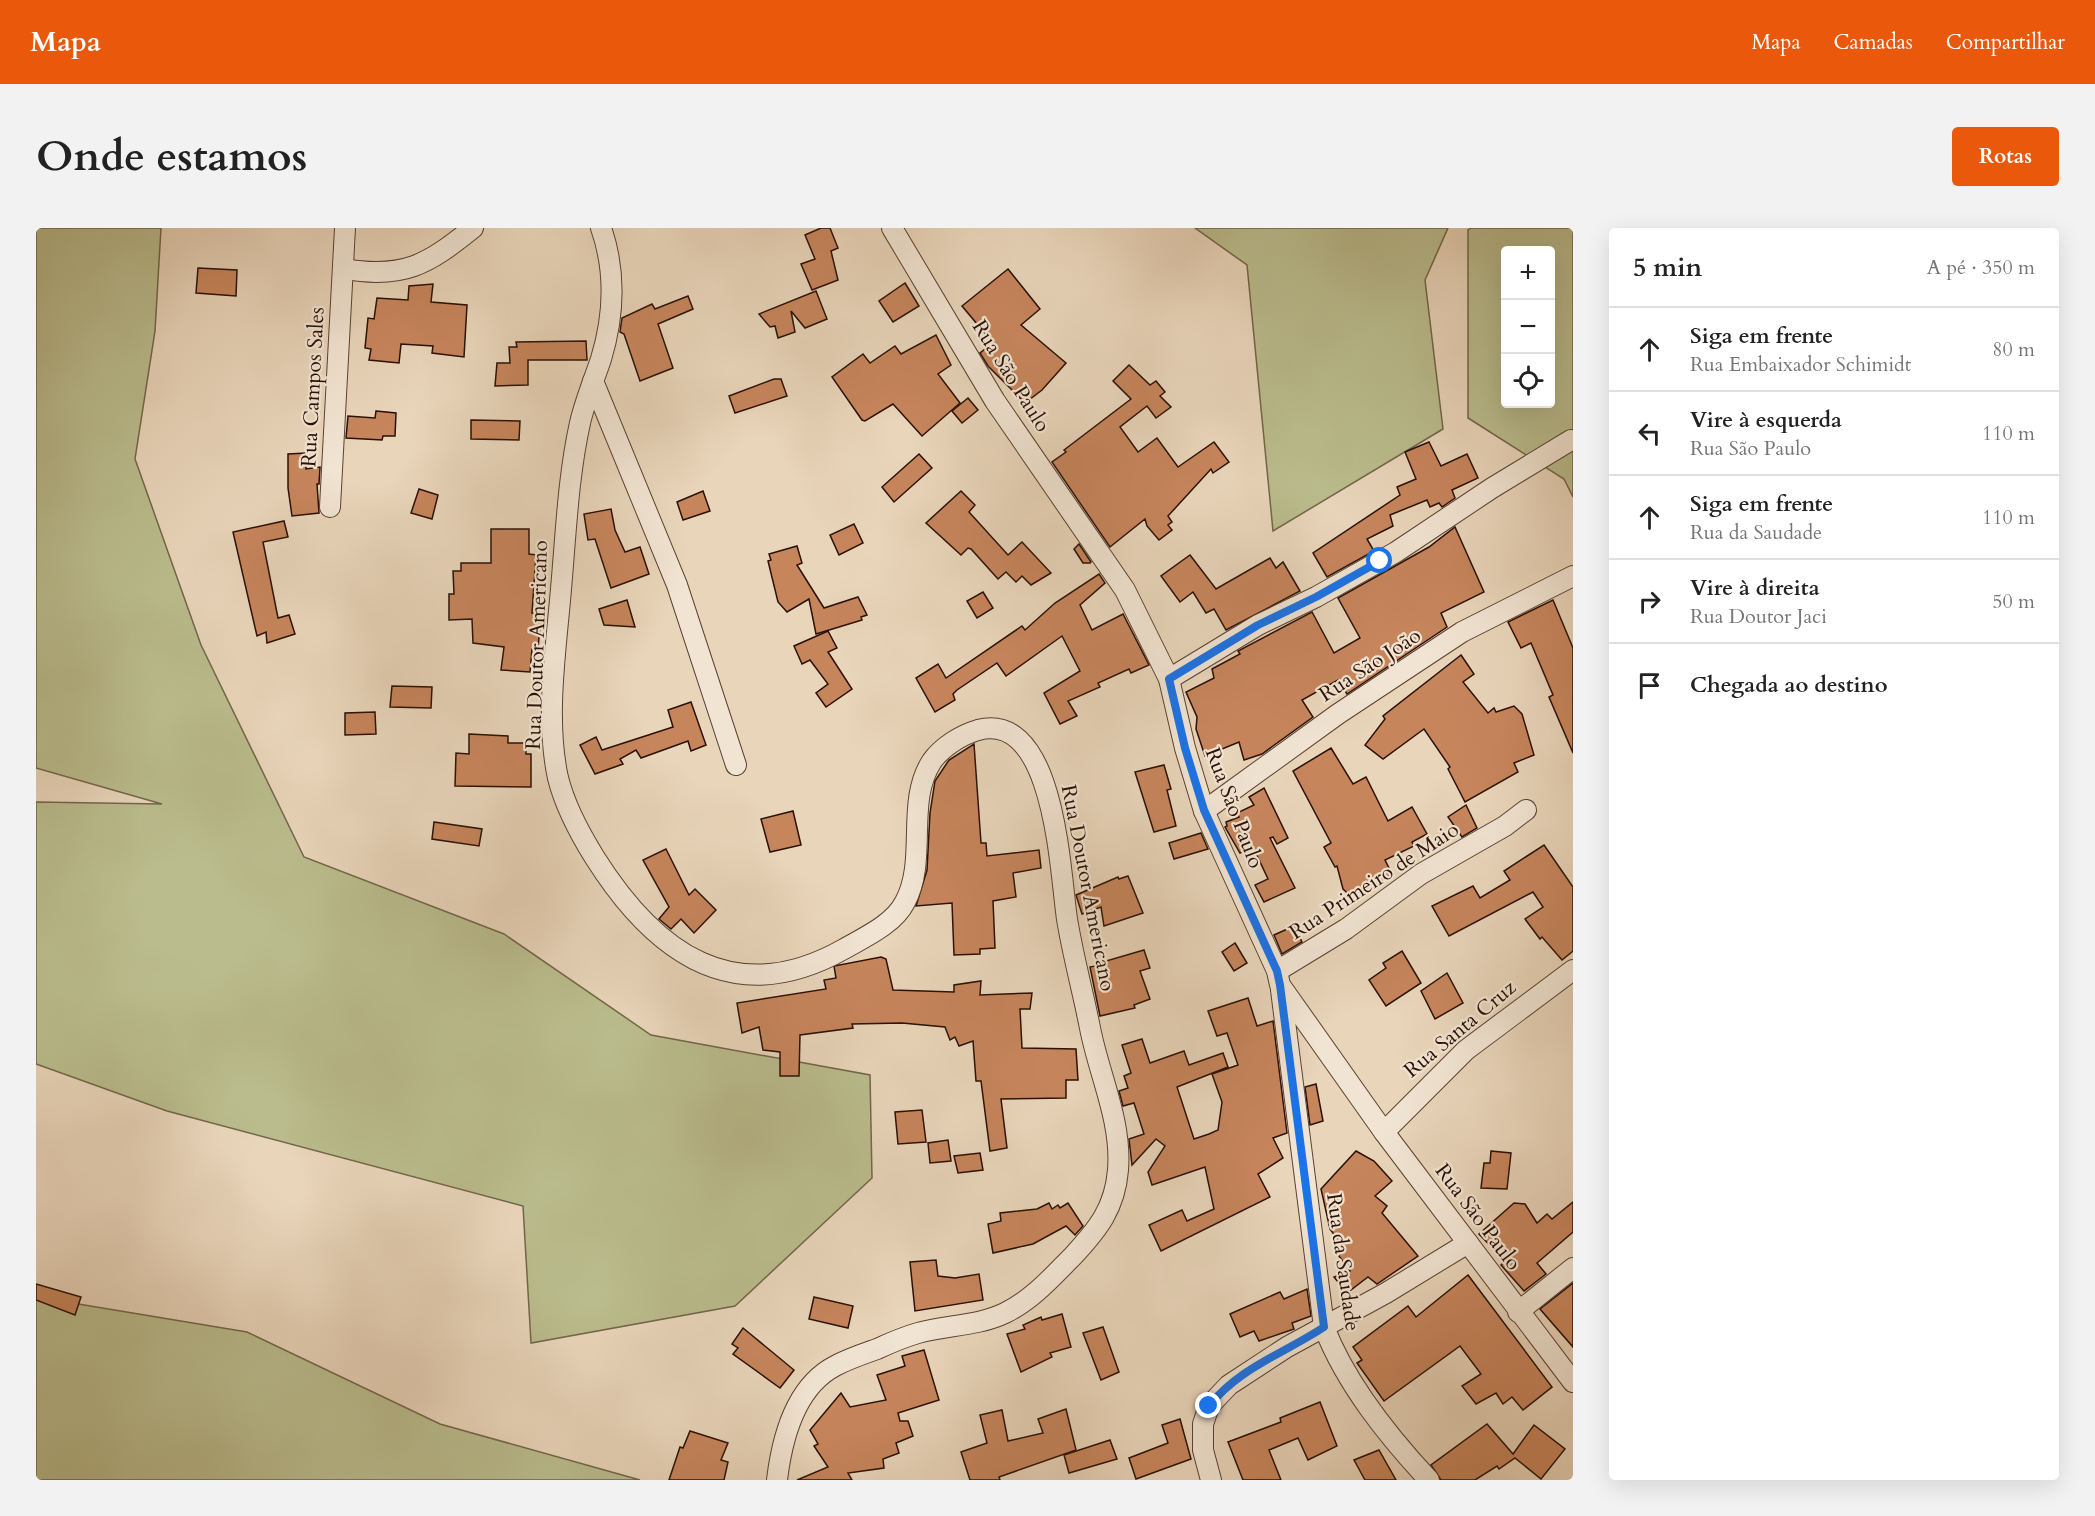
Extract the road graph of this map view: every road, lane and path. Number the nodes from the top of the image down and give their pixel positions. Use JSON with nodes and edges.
{"nodes":[{"id":1,"x":345,"y":228,"type":"edge"},
{"id":2,"x":472,"y":228,"type":"edge"},
{"id":3,"x":601,"y":228,"type":"edge"},
{"id":4,"x":891,"y":228,"type":"edge"},
{"id":5,"x":344,"y":269,"type":"junction"},
{"id":6,"x":593,"y":381,"type":"junction"},
{"id":7,"x":1571,"y":440,"type":"dead end"},
{"id":8,"x":330,"y":507,"type":"dead end"},
{"id":9,"x":1573,"y":576,"type":"edge"},
{"id":10,"x":1169,"y":679,"type":"junction"},
{"id":11,"x":736,"y":765,"type":"dead end"},
{"id":12,"x":1204,"y":810,"type":"junction"},
{"id":13,"x":1526,"y":810,"type":"dead end"},
{"id":14,"x":1573,"y":970,"type":"edge"},
{"id":15,"x":1278,"y":978,"type":"junction"},
{"id":16,"x":1384,"y":1132,"type":"junction"},
{"id":17,"x":1468,"y":1243,"type":"junction"},
{"id":18,"x":1573,"y":1268,"type":"edge"},
{"id":19,"x":1518,"y":1312,"type":"junction"},
{"id":20,"x":1324,"y":1327,"type":"junction"},
{"id":21,"x":1573,"y":1382,"type":"edge"},
{"id":22,"x":777,"y":1480,"type":"edge"},
{"id":23,"x":1211,"y":1480,"type":"edge"},
{"id":24,"x":1429,"y":1480,"type":"edge"}],
"edges":[{"from":1,"to":5,"type":"street"},
{"from":2,"to":5,"type":"street"},
{"from":3,"to":6,"type":"street","name":"Rua Doutor Americano"},
{"from":4,"to":10,"type":"street","name":"Rua São Paulo"},
{"from":5,"to":8,"type":"street","name":"Rua Campos Sales"},
{"from":6,"to":11,"type":"street"},
{"from":6,"to":22,"type":"street","name":"Rua Doutor Americano"},
{"from":7,"to":10,"type":"street"},
{"from":9,"to":12,"type":"street","name":"Rua São João"},
{"from":10,"to":12,"type":"street","name":"Rua São Paulo"},
{"from":12,"to":15,"type":"street","name":"Rua São Paulo"},
{"from":13,"to":15,"type":"street","name":"Rua Primeiro de Maio"},
{"from":14,"to":16,"type":"street","name":"Rua Santa Cruz"},
{"from":15,"to":16,"type":"street","name":"Rua São Paulo"},
{"from":15,"to":20,"type":"street","name":"Rua da Saudade"},
{"from":16,"to":17,"type":"street","name":"Rua São Paulo"},
{"from":17,"to":19,"type":"street","name":"Rua São Paulo"},
{"from":17,"to":20,"type":"street"},
{"from":18,"to":19,"type":"street"},
{"from":19,"to":21,"type":"street","name":"Rua São Paulo"},
{"from":20,"to":23,"type":"street"},
{"from":20,"to":24,"type":"street","name":"Rua da Saudade"}]}
